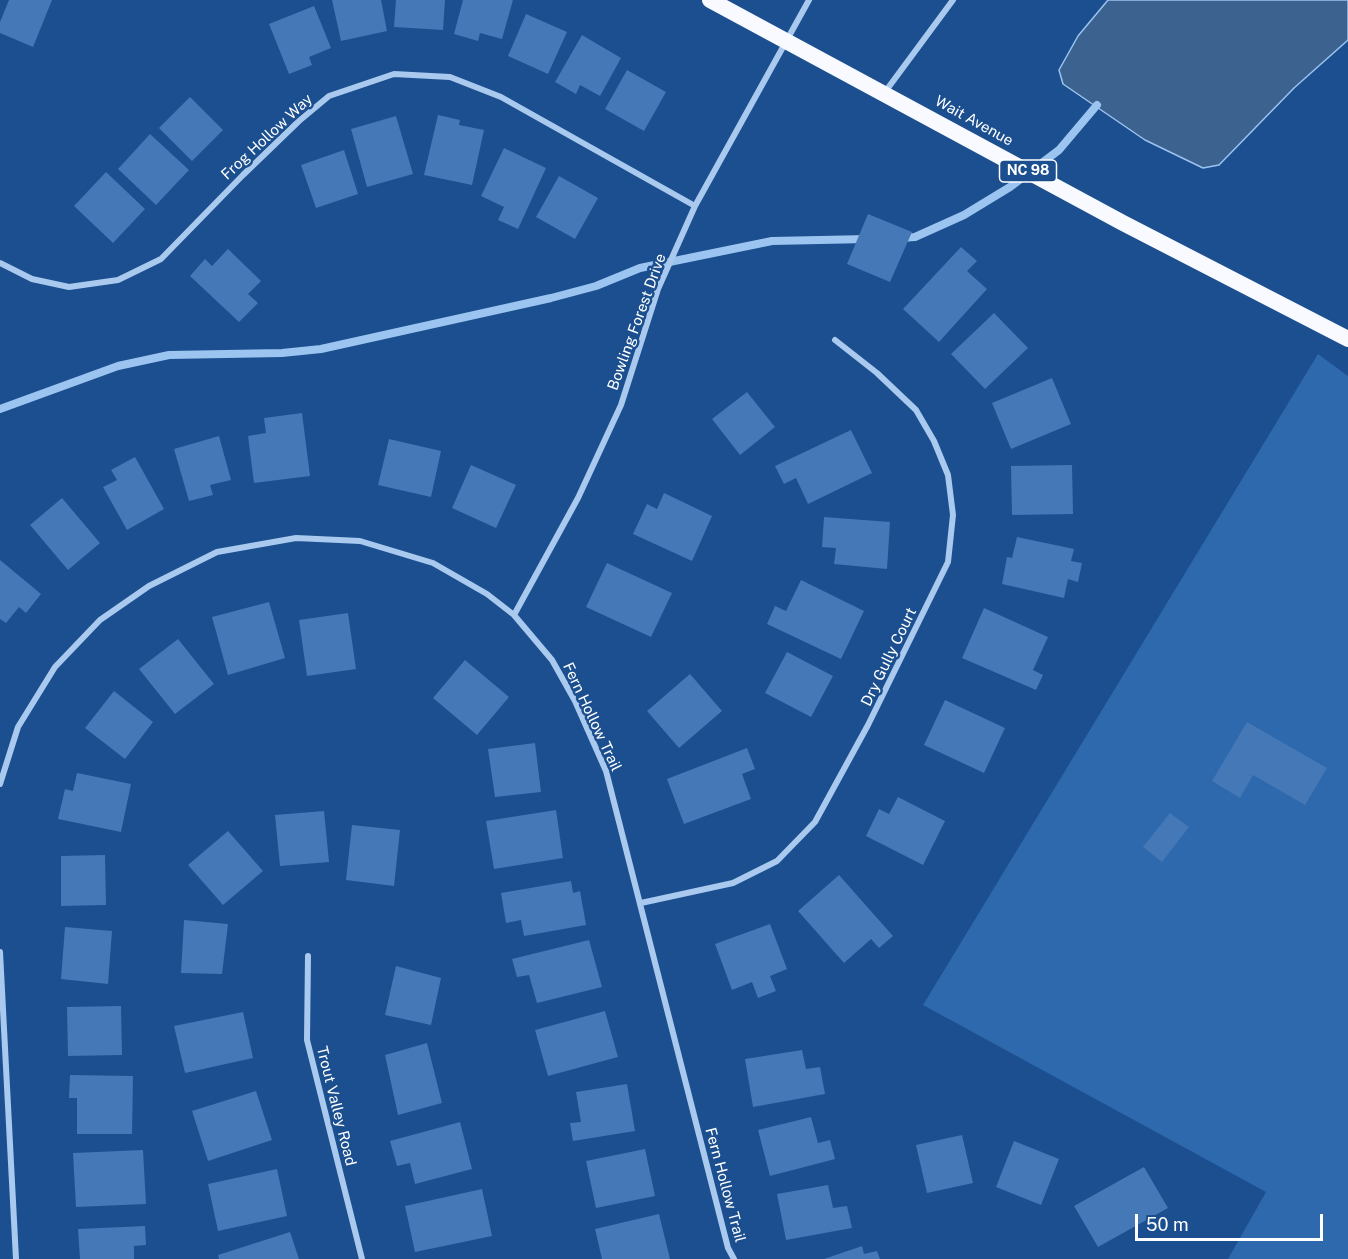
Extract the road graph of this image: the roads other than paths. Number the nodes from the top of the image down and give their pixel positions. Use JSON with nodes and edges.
{"nodes":[{"id":1,"x":710,"y":0,"type":"edge"},
{"id":2,"x":809,"y":0,"type":"edge"},
{"id":3,"x":953,"y":0,"type":"edge"},
{"id":4,"x":787,"y":40,"type":"junction"},
{"id":5,"x":885,"y":92,"type":"junction"},
{"id":6,"x":695,"y":206,"type":"junction"},
{"id":7,"x":0,"y":263,"type":"edge"},
{"id":8,"x":1348,"y":339,"type":"edge"},
{"id":9,"x":836,"y":340,"type":"dead end"},
{"id":10,"x":514,"y":615,"type":"junction"},
{"id":11,"x":0,"y":784,"type":"edge"},
{"id":12,"x":642,"y":903,"type":"junction"},
{"id":13,"x":0,"y":952,"type":"edge"},
{"id":14,"x":308,"y":956,"type":"dead end"},
{"id":15,"x":16,"y":1259,"type":"edge"},
{"id":16,"x":362,"y":1259,"type":"edge"},
{"id":17,"x":734,"y":1259,"type":"edge"}],
"edges":[{"from":1,"to":4,"type":"highway","name":"Wait Avenue","number":"NC 98"},
{"from":2,"to":4,"type":"street","name":"Bowling Forest Drive"},
{"from":3,"to":5,"type":"street"},
{"from":4,"to":5,"type":"highway","name":"Wait Avenue","number":"NC 98"},
{"from":4,"to":6,"type":"street","name":"Bowling Forest Drive"},
{"from":5,"to":8,"type":"highway","name":"Wait Avenue","number":"NC 98"},
{"from":6,"to":7,"type":"street","name":"Frog Hollow Way"},
{"from":6,"to":10,"type":"street","name":"Bowling Forest Drive"},
{"from":9,"to":12,"type":"street","name":"Dry Gully Court"},
{"from":10,"to":11,"type":"street","name":"Fern Hollow Trail"},
{"from":10,"to":12,"type":"street","name":"Fern Hollow Trail"},
{"from":12,"to":17,"type":"street","name":"Fern Hollow Trail"},
{"from":13,"to":15,"type":"street"},
{"from":14,"to":16,"type":"street","name":"Trout Valley Road"}]}
